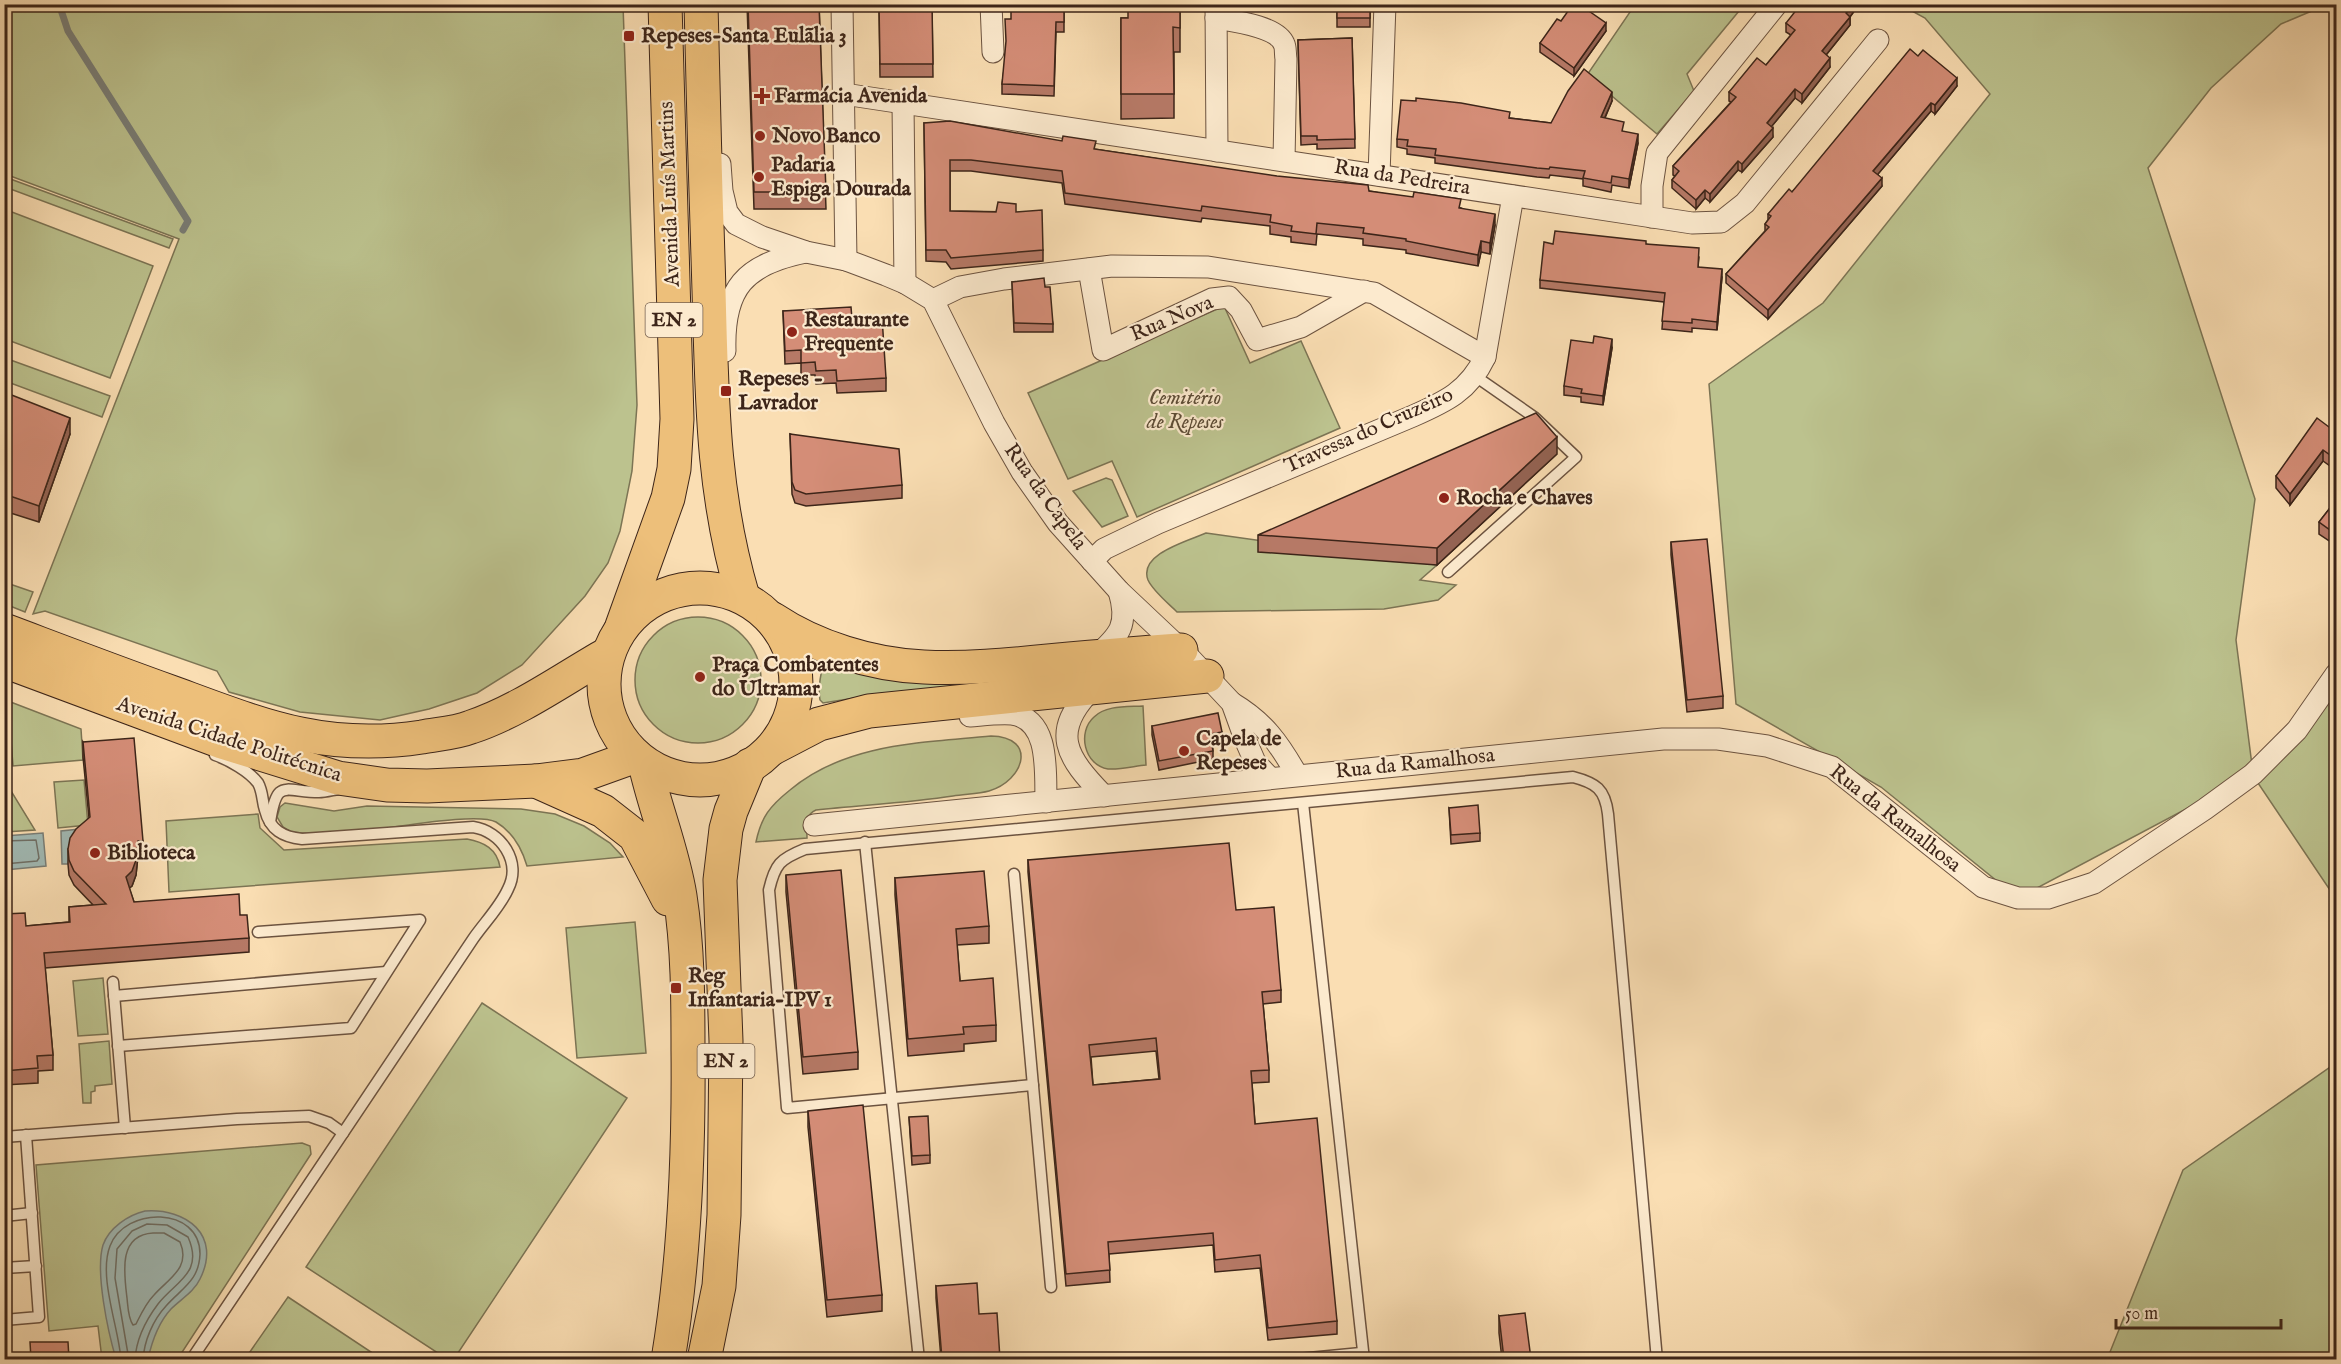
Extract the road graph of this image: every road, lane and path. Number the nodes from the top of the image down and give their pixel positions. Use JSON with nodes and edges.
{"nodes":[{"id":1,"x":665,"y":4,"type":"edge"},
{"id":2,"x":701,"y":4,"type":"edge"},
{"id":3,"x":842,"y":4,"type":"edge"},
{"id":4,"x":991,"y":4,"type":"edge"},
{"id":5,"x":1385,"y":4,"type":"edge"},
{"id":6,"x":1777,"y":4,"type":"edge"},
{"id":7,"x":1216,"y":11,"type":"edge"},
{"id":8,"x":1878,"y":40,"type":"dead end"},
{"id":9,"x":993,"y":52,"type":"dead end"},
{"id":10,"x":844,"y":94,"type":"junction"},
{"id":11,"x":704,"y":95,"type":"junction"},
{"id":12,"x":903,"y":103,"type":"junction"},
{"id":13,"x":1217,"y":151,"type":"junction"},
{"id":14,"x":1284,"y":160,"type":"junction"},
{"id":15,"x":1379,"y":175,"type":"junction"},
{"id":16,"x":1513,"y":196,"type":"junction"},
{"id":17,"x":1652,"y":218,"type":"junction"},
{"id":18,"x":806,"y":252,"type":"junction"},
{"id":19,"x":846,"y":260,"type":"junction"},
{"id":20,"x":1089,"y":269,"type":"junction"},
{"id":21,"x":905,"y":283,"type":"junction"},
{"id":22,"x":1365,"y":291,"type":"junction"},
{"id":23,"x":933,"y":300,"type":"junction"},
{"id":24,"x":1485,"y":357,"type":"junction"},
{"id":25,"x":1475,"y":376,"type":"junction"},
{"id":26,"x":713,"y":420,"type":"junction"},
{"id":27,"x":1092,"y":561,"type":"junction"},
{"id":28,"x":1448,"y":572,"type":"dead end"},
{"id":29,"x":1119,"y":591,"type":"junction"},
{"id":30,"x":743,"y":597,"type":"junction"},
{"id":31,"x":770,"y":617,"type":"junction"},
{"id":32,"x":4,"y":630,"type":"edge"},
{"id":33,"x":615,"y":640,"type":"junction"},
{"id":34,"x":1192,"y":660,"type":"junction"},
{"id":35,"x":4,"y":661,"type":"edge"},
{"id":36,"x":1094,"y":673,"type":"junction"},
{"id":37,"x":2337,"y":674,"type":"edge"},
{"id":38,"x":1024,"y":695,"type":"junction"},
{"id":39,"x":1232,"y":703,"type":"junction"},
{"id":40,"x":908,"y":707,"type":"junction"},
{"id":41,"x":203,"y":751,"type":"dead end"},
{"id":42,"x":762,"y":757,"type":"junction"},
{"id":43,"x":641,"y":760,"type":"junction"},
{"id":44,"x":1297,"y":775,"type":"junction"},
{"id":45,"x":1270,"y":778,"type":"junction"},
{"id":46,"x":536,"y":781,"type":"junction"},
{"id":47,"x":363,"y":782,"type":"junction"},
{"id":48,"x":1104,"y":796,"type":"junction"},
{"id":49,"x":1046,"y":802,"type":"junction"},
{"id":50,"x":1303,"y":803,"type":"junction"},
{"id":51,"x":270,"y":822,"type":"junction"},
{"id":52,"x":814,"y":825,"type":"dead end"},
{"id":53,"x":865,"y":842,"type":"junction"},
{"id":54,"x":1014,"y":874,"type":"dead end"},
{"id":55,"x":683,"y":920,"type":"junction"},
{"id":56,"x":258,"y":932,"type":"dead end"},
{"id":57,"x":386,"y":972,"type":"junction"},
{"id":58,"x":112,"y":982,"type":"dead end"},
{"id":59,"x":114,"y":996,"type":"junction"},
{"id":60,"x":118,"y":1046,"type":"junction"},
{"id":61,"x":1033,"y":1085,"type":"junction"},
{"id":62,"x":891,"y":1096,"type":"junction"},
{"id":63,"x":125,"y":1128,"type":"junction"},
{"id":64,"x":343,"y":1133,"type":"junction"},
{"id":65,"x":26,"y":1135,"type":"junction"},
{"id":66,"x":4,"y":1137,"type":"edge"},
{"id":67,"x":32,"y":1213,"type":"junction"},
{"id":68,"x":4,"y":1216,"type":"edge"},
{"id":69,"x":36,"y":1266,"type":"junction"},
{"id":70,"x":4,"y":1268,"type":"edge"},
{"id":71,"x":1051,"y":1287,"type":"dead end"},
{"id":72,"x":4,"y":1320,"type":"edge"},
{"id":73,"x":1363,"y":1356,"type":"edge"},
{"id":74,"x":191,"y":1359,"type":"edge"},
{"id":75,"x":668,"y":1359,"type":"edge"},
{"id":76,"x":704,"y":1359,"type":"edge"},
{"id":77,"x":919,"y":1359,"type":"edge"},
{"id":78,"x":1288,"y":1359,"type":"edge"},
{"id":79,"x":1656,"y":1359,"type":"edge"}],
"edges":[{"from":1,"to":33,"type":"main road","name":"Avenida Luís Martins","number":"EN 2"},
{"from":2,"to":11,"type":"main road","name":"Avenida Luís Martins","number":"EN 2"},
{"from":3,"to":10,"type":"street"},
{"from":4,"to":9,"type":"street"},
{"from":5,"to":15,"type":"street"},
{"from":6,"to":17,"type":"street"},
{"from":7,"to":13,"type":"street"},
{"from":7,"to":14,"type":"street"},
{"from":8,"to":17,"type":"street","name":"Rua da Pedreira"},
{"from":10,"to":12,"type":"street","name":"Rua da Pedreira"},
{"from":10,"to":19,"type":"street"},
{"from":11,"to":18,"type":"street"},
{"from":11,"to":26,"type":"main road","name":"Avenida Luís Martins","number":"EN 2"},
{"from":12,"to":13,"type":"street","name":"Rua da Pedreira"},
{"from":12,"to":21,"type":"street"},
{"from":13,"to":14,"type":"street","name":"Rua da Pedreira"},
{"from":14,"to":15,"type":"street","name":"Rua da Pedreira"},
{"from":15,"to":16,"type":"street","name":"Rua da Pedreira"},
{"from":16,"to":17,"type":"street","name":"Rua da Pedreira"},
{"from":16,"to":24,"type":"street","name":"Travessa do Cruzeiro"},
{"from":18,"to":19,"type":"street"},
{"from":18,"to":26,"type":"street"},
{"from":19,"to":21,"type":"street"},
{"from":20,"to":22,"type":"street","name":"Rua Nova"},
{"from":20,"to":22,"type":"street","name":"Rua Nova"},
{"from":20,"to":23,"type":"street","name":"Rua Nova"},
{"from":21,"to":23,"type":"street"},
{"from":22,"to":24,"type":"street","name":"Rua Nova"},
{"from":23,"to":27,"type":"street","name":"Rua da Capela"},
{"from":24,"to":25,"type":"street","name":"Travessa do Cruzeiro"},
{"from":25,"to":27,"type":"street","name":"Travessa do Cruzeiro"},
{"from":25,"to":28,"type":"lane"},
{"from":26,"to":30,"type":"main road","name":"Avenida Luís Martins","number":"EN 2"},
{"from":27,"to":29,"type":"street","name":"Rua da Capela"},
{"from":29,"to":34,"type":"street","name":"Rua da Capela"},
{"from":29,"to":36,"type":"street"},
{"from":30,"to":31,"type":"main road","number":"EN 2"},
{"from":30,"to":33,"type":"main road","number":"EN 2"},
{"from":31,"to":36,"type":"main road"},
{"from":31,"to":42,"type":"main road","number":"EN 2"},
{"from":32,"to":33,"type":"main road","name":"Avenida Cidade Politécnica"},
{"from":33,"to":43,"type":"main road","number":"EN 2"},
{"from":34,"to":36,"type":"main road"},
{"from":34,"to":38,"type":"street"},
{"from":34,"to":39,"type":"street","name":"Rua da Capela"},
{"from":35,"to":47,"type":"main road","name":"Avenida Cidade Politécnica"},
{"from":36,"to":38,"type":"main road"},
{"from":36,"to":48,"type":"street"},
{"from":37,"to":44,"type":"street","name":"Rua da Ramalhosa"},
{"from":38,"to":40,"type":"main road"},
{"from":39,"to":44,"type":"street"},
{"from":39,"to":45,"type":"street","name":"Rua da Capela"},
{"from":40,"to":42,"type":"main road"},
{"from":40,"to":49,"type":"street"},
{"from":41,"to":51,"type":"lane"},
{"from":42,"to":43,"type":"main road","number":"EN 2"},
{"from":42,"to":76,"type":"main road","number":"EN 2"},
{"from":43,"to":46,"type":"main road","name":"Avenida Cidade Politécnica"},
{"from":43,"to":55,"type":"main road","number":"EN 2"},
{"from":44,"to":45,"type":"street","name":"Rua da Ramalhosa"},
{"from":45,"to":48,"type":"street","name":"Rua da Ramalhosa"},
{"from":46,"to":47,"type":"main road","name":"Avenida Cidade Politécnica"},
{"from":46,"to":55,"type":"main road"},
{"from":47,"to":51,"type":"lane"},
{"from":48,"to":49,"type":"street","name":"Rua da Ramalhosa"},
{"from":49,"to":52,"type":"street","name":"Rua da Ramalhosa"},
{"from":50,"to":53,"type":"lane"},
{"from":50,"to":73,"type":"lane"},
{"from":50,"to":79,"type":"lane"},
{"from":51,"to":64,"type":"lane"},
{"from":53,"to":62,"type":"lane"},
{"from":53,"to":62,"type":"lane"},
{"from":54,"to":61,"type":"lane"},
{"from":55,"to":75,"type":"main road","number":"EN 2"},
{"from":56,"to":57,"type":"lane"},
{"from":57,"to":59,"type":"lane"},
{"from":57,"to":60,"type":"lane"},
{"from":58,"to":59,"type":"lane"},
{"from":59,"to":60,"type":"lane"},
{"from":60,"to":63,"type":"lane"},
{"from":61,"to":62,"type":"lane"},
{"from":61,"to":71,"type":"lane"},
{"from":62,"to":77,"type":"lane"},
{"from":63,"to":64,"type":"lane"},
{"from":63,"to":65,"type":"lane"},
{"from":64,"to":74,"type":"lane"},
{"from":65,"to":66,"type":"lane"},
{"from":65,"to":67,"type":"lane"},
{"from":67,"to":68,"type":"lane"},
{"from":67,"to":69,"type":"lane"},
{"from":69,"to":70,"type":"lane"},
{"from":69,"to":72,"type":"lane"},
{"from":73,"to":78,"type":"lane"}]}
